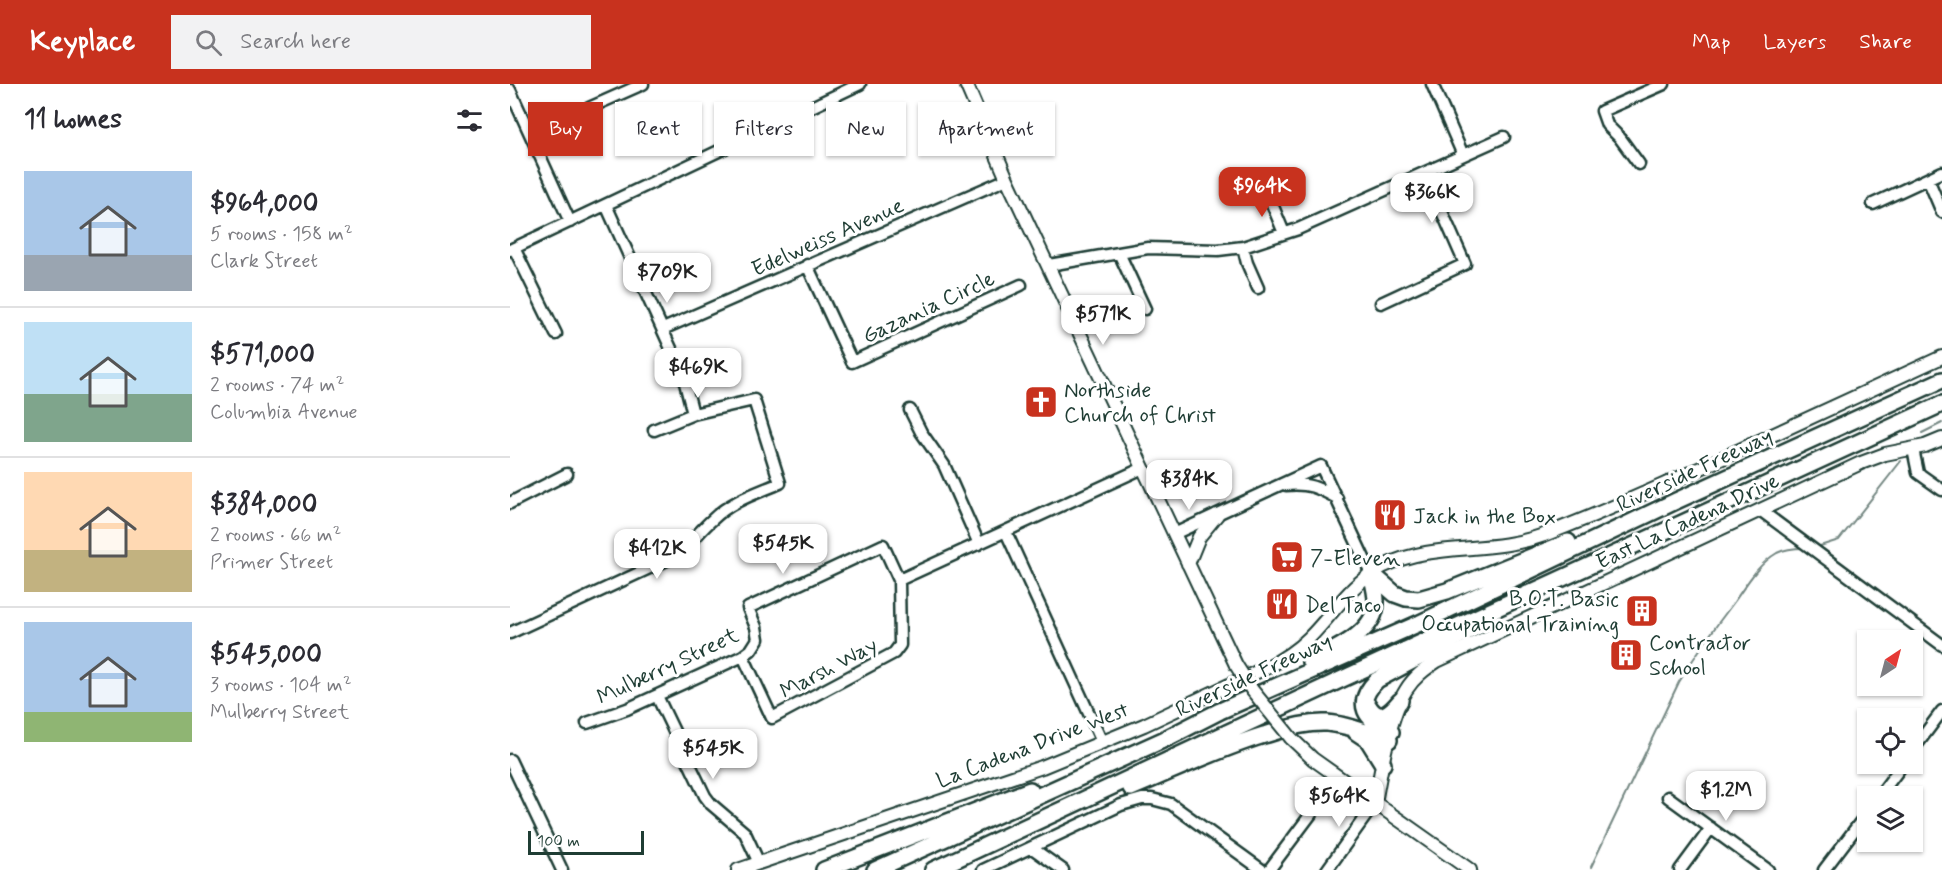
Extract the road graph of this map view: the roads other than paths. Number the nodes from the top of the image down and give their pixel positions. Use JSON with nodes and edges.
{"nodes":[{"id":1,"x":643,"y":84,"type":"edge"},
{"id":2,"x":860,"y":84,"type":"edge"},
{"id":3,"x":966,"y":84,"type":"edge"},
{"id":4,"x":1432,"y":84,"type":"edge"},
{"id":5,"x":1664,"y":84,"type":"edge"},
{"id":6,"x":510,"y":90,"type":"edge"},
{"id":7,"x":602,"y":102,"type":"edge"},
{"id":8,"x":528,"y":130,"type":"edge"},
{"id":9,"x":1504,"y":137,"type":"dead end"},
{"id":10,"x":1463,"y":155,"type":"junction"},
{"id":11,"x":540,"y":156,"type":"edge"},
{"id":12,"x":1639,"y":164,"type":"dead end"},
{"id":13,"x":1942,"y":172,"type":"edge"},
{"id":14,"x":1425,"y":173,"type":"junction"},
{"id":15,"x":1007,"y":179,"type":"junction"},
{"id":16,"x":1928,"y":179,"type":"junction"},
{"id":17,"x":1267,"y":192,"type":"dead end"},
{"id":18,"x":1873,"y":204,"type":"dead end"},
{"id":19,"x":606,"y":206,"type":"junction"},
{"id":20,"x":1942,"y":212,"type":"edge"},
{"id":21,"x":570,"y":222,"type":"junction"},
{"id":22,"x":1284,"y":233,"type":"junction"},
{"id":23,"x":1243,"y":247,"type":"junction"},
{"id":24,"x":512,"y":249,"type":"edge"},
{"id":25,"x":1119,"y":253,"type":"junction"},
{"id":26,"x":807,"y":265,"type":"junction"},
{"id":27,"x":1049,"y":265,"type":"junction"},
{"id":28,"x":1021,"y":285,"type":"dead end"},
{"id":29,"x":1258,"y":288,"type":"dead end"},
{"id":30,"x":1381,"y":303,"type":"dead end"},
{"id":31,"x":1145,"y":309,"type":"dead end"},
{"id":32,"x":663,"y":329,"type":"junction"},
{"id":33,"x":556,"y":334,"type":"dead end"},
{"id":34,"x":1942,"y":357,"type":"edge"},
{"id":35,"x":1942,"y":380,"type":"edge"},
{"id":36,"x":1942,"y":404,"type":"edge"},
{"id":37,"x":910,"y":410,"type":"dead end"},
{"id":38,"x":693,"y":414,"type":"junction"},
{"id":39,"x":654,"y":430,"type":"dead end"},
{"id":40,"x":1942,"y":440,"type":"edge"},
{"id":41,"x":1913,"y":449,"type":"junction"},
{"id":42,"x":1143,"y":468,"type":"junction"},
{"id":43,"x":567,"y":474,"type":"dead end"},
{"id":44,"x":1279,"y":486,"type":"junction"},
{"id":45,"x":1942,"y":490,"type":"edge"},
{"id":46,"x":1337,"y":498,"type":"junction"},
{"id":47,"x":1676,"y":501,"type":"junction"},
{"id":48,"x":510,"y":503,"type":"edge"},
{"id":49,"x":1760,"y":510,"type":"junction"},
{"id":50,"x":1217,"y":515,"type":"junction"},
{"id":51,"x":1006,"y":532,"type":"junction"},
{"id":52,"x":1174,"y":534,"type":"junction"},
{"id":53,"x":883,"y":544,"type":"joint"},
{"id":54,"x":979,"y":544,"type":"junction"},
{"id":55,"x":1188,"y":564,"type":"junction"},
{"id":56,"x":1371,"y":573,"type":"junction"},
{"id":57,"x":899,"y":580,"type":"junction"},
{"id":58,"x":1513,"y":600,"type":"junction"},
{"id":59,"x":510,"y":633,"type":"edge"},
{"id":60,"x":1942,"y":645,"type":"edge"},
{"id":61,"x":743,"y":656,"type":"junction"},
{"id":62,"x":1366,"y":693,"type":"junction"},
{"id":63,"x":657,"y":696,"type":"junction"},
{"id":64,"x":1400,"y":701,"type":"junction"},
{"id":65,"x":1220,"y":711,"type":"junction"},
{"id":66,"x":1942,"y":711,"type":"edge"},
{"id":67,"x":587,"y":723,"type":"dead end"},
{"id":68,"x":1346,"y":726,"type":"junction"},
{"id":69,"x":1390,"y":736,"type":"junction"},
{"id":70,"x":1923,"y":736,"type":"edge"},
{"id":71,"x":1165,"y":739,"type":"junction"},
{"id":72,"x":1102,"y":742,"type":"junction"},
{"id":73,"x":510,"y":759,"type":"edge"},
{"id":74,"x":1383,"y":764,"type":"junction"},
{"id":75,"x":1323,"y":798,"type":"dead end"},
{"id":76,"x":1668,"y":798,"type":"dead end"},
{"id":77,"x":1076,"y":803,"type":"junction"},
{"id":78,"x":1375,"y":803,"type":"junction"},
{"id":79,"x":1857,"y":826,"type":"edge"},
{"id":80,"x":1710,"y":828,"type":"junction"},
{"id":81,"x":1437,"y":846,"type":"junction"},
{"id":82,"x":1032,"y":848,"type":"junction"},
{"id":83,"x":759,"y":863,"type":"junction"},
{"id":84,"x":562,"y":870,"type":"edge"},
{"id":85,"x":738,"y":870,"type":"edge"},
{"id":86,"x":824,"y":870,"type":"edge"},
{"id":87,"x":874,"y":870,"type":"edge"},
{"id":88,"x":933,"y":870,"type":"edge"},
{"id":89,"x":983,"y":870,"type":"edge"},
{"id":90,"x":1063,"y":870,"type":"edge"},
{"id":91,"x":1262,"y":870,"type":"edge"},
{"id":92,"x":1269,"y":870,"type":"edge"},
{"id":93,"x":1327,"y":870,"type":"edge"},
{"id":94,"x":1454,"y":870,"type":"edge"},
{"id":95,"x":1470,"y":870,"type":"edge"},
{"id":96,"x":1680,"y":870,"type":"edge"},
{"id":97,"x":1768,"y":870,"type":"edge"},
{"id":98,"x":1824,"y":870,"type":"edge"}],
"edges":[{"from":1,"to":7,"type":"street"},
{"from":2,"to":19,"type":"street"},
{"from":3,"to":15,"type":"main road"},
{"from":4,"to":10,"type":"street"},
{"from":5,"to":12,"type":"street"},
{"from":6,"to":8,"type":"street"},
{"from":9,"to":10,"type":"street"},
{"from":10,"to":14,"type":"street"},
{"from":11,"to":21,"type":"street"},
{"from":13,"to":16,"type":"street"},
{"from":14,"to":22,"type":"street"},
{"from":14,"to":30,"type":"street"},
{"from":15,"to":26,"type":"street","name":"Edelweiss Avenue"},
{"from":15,"to":27,"type":"main road"},
{"from":16,"to":18,"type":"street"},
{"from":16,"to":20,"type":"street"},
{"from":17,"to":22,"type":"street"},
{"from":19,"to":21,"type":"street"},
{"from":19,"to":32,"type":"street"},
{"from":21,"to":24,"type":"street"},
{"from":22,"to":23,"type":"street"},
{"from":23,"to":25,"type":"street"},
{"from":23,"to":29,"type":"street"},
{"from":24,"to":33,"type":"street"},
{"from":25,"to":27,"type":"street"},
{"from":25,"to":31,"type":"street"},
{"from":26,"to":28,"type":"street","name":"Gazania Circle"},
{"from":26,"to":32,"type":"street","name":"Edelweiss Avenue"},
{"from":27,"to":42,"type":"main road"},
{"from":32,"to":38,"type":"street"},
{"from":34,"to":56,"type":"main road","name":"La Cadena Drive West"},
{"from":35,"to":47,"type":"highway","name":"Riverside Freeway"},
{"from":36,"to":58,"type":"highway","name":"Riverside Freeway"},
{"from":37,"to":54,"type":"street"},
{"from":38,"to":39,"type":"street"},
{"from":38,"to":59,"type":"street"},
{"from":40,"to":41,"type":"main road","name":"East La Cadena Drive"},
{"from":41,"to":45,"type":"street"},
{"from":41,"to":49,"type":"main road","name":"East La Cadena Drive"},
{"from":42,"to":51,"type":"street"},
{"from":42,"to":52,"type":"main road"},
{"from":43,"to":48,"type":"street"},
{"from":44,"to":46,"type":"street"},
{"from":44,"to":46,"type":"street"},
{"from":44,"to":50,"type":"street"},
{"from":46,"to":56,"type":"street"},
{"from":47,"to":56,"type":"highway"},
{"from":47,"to":65,"type":"highway","name":"Riverside Freeway"},
{"from":49,"to":60,"type":"street"},
{"from":49,"to":64,"type":"main road","name":"East La Cadena Drive"},
{"from":50,"to":52,"type":"street"},
{"from":50,"to":55,"type":"main road"},
{"from":51,"to":54,"type":"street"},
{"from":51,"to":72,"type":"street"},
{"from":52,"to":55,"type":"main road"},
{"from":53,"to":57,"type":"street","name":"Marsh Way"},
{"from":53,"to":61,"type":"street","name":"Mulberry Street"},
{"from":54,"to":57,"type":"street"},
{"from":55,"to":78,"type":"main road","bridge":true},
{"from":56,"to":65,"type":"highway"},
{"from":56,"to":72,"type":"main road","name":"La Cadena Drive West"},
{"from":57,"to":61,"type":"street","name":"Marsh Way"},
{"from":58,"to":62,"type":"highway"},
{"from":58,"to":77,"type":"highway","name":"Riverside Freeway"},
{"from":61,"to":63,"type":"street","name":"Mulberry Street"},
{"from":62,"to":64,"type":"highway"},
{"from":62,"to":69,"type":"highway"},
{"from":63,"to":67,"type":"street","name":"Mulberry Street"},
{"from":63,"to":83,"type":"street"},
{"from":64,"to":69,"type":"main road","name":"East La Cadena Drive"},
{"from":65,"to":71,"type":"highway","name":"Riverside Freeway"},
{"from":66,"to":70,"type":"street"},
{"from":68,"to":69,"type":"highway"},
{"from":68,"to":74,"type":"highway"},
{"from":68,"to":77,"type":"highway"},
{"from":69,"to":74,"type":"main road","name":"East La Cadena Drive"},
{"from":71,"to":86,"type":"highway"},
{"from":71,"to":87,"type":"highway","name":"Riverside Freeway"},
{"from":72,"to":83,"type":"main road","name":"La Cadena Drive West"},
{"from":73,"to":84,"type":"street"},
{"from":74,"to":78,"type":"main road","name":"East La Cadena Drive"},
{"from":75,"to":92,"type":"street"},
{"from":76,"to":80,"type":"street"},
{"from":77,"to":88,"type":"highway","name":"Riverside Freeway"},
{"from":78,"to":81,"type":"main road"},
{"from":78,"to":93,"type":"street"},
{"from":79,"to":98,"type":"street"},
{"from":80,"to":96,"type":"street"},
{"from":80,"to":97,"type":"street"},
{"from":81,"to":94,"type":"main road"},
{"from":81,"to":95,"type":"main road"},
{"from":82,"to":89,"type":"street"},
{"from":82,"to":90,"type":"street"},
{"from":82,"to":91,"type":"street"},
{"from":83,"to":85,"type":"main road","name":"La Cadena Drive West"}]}
